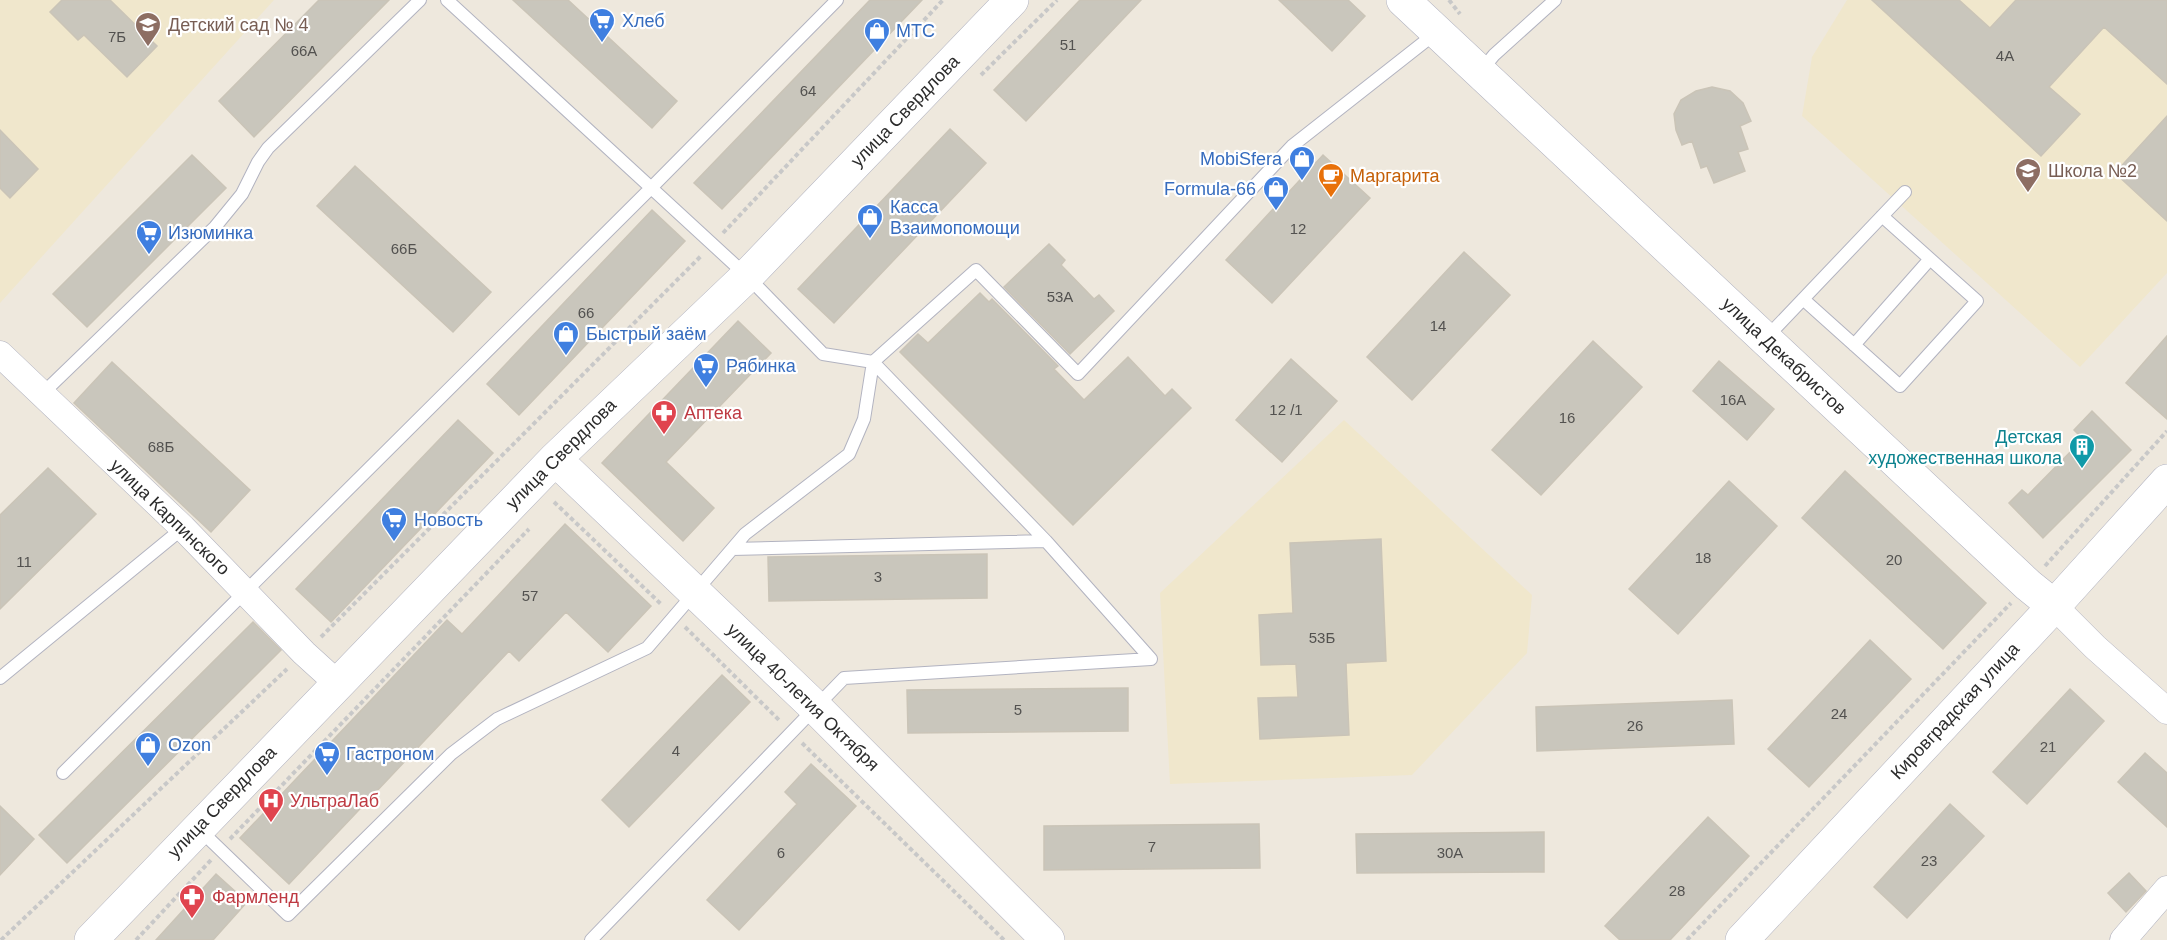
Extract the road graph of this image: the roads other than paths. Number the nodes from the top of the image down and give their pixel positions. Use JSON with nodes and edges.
{"nodes":[{"id":1,"x":420,"y":0,"type":"edge"},
{"id":2,"x":447,"y":0,"type":"edge"},
{"id":3,"x":837,"y":0,"type":"edge"},
{"id":4,"x":1012,"y":0,"type":"edge"},
{"id":5,"x":1402,"y":0,"type":"edge"},
{"id":6,"x":1555,"y":0,"type":"edge"},
{"id":7,"x":1437,"y":32,"type":"junction"},
{"id":8,"x":1480,"y":72,"type":"junction"},
{"id":9,"x":651,"y":188,"type":"junction"},
{"id":10,"x":1905,"y":192,"type":"dead end"},
{"id":11,"x":1882,"y":216,"type":"junction"},
{"id":12,"x":1930,"y":259,"type":"junction"},
{"id":13,"x":747,"y":276,"type":"junction"},
{"id":14,"x":1803,"y":299,"type":"junction"},
{"id":15,"x":1766,"y":339,"type":"junction"},
{"id":16,"x":1854,"y":345,"type":"junction"},
{"id":17,"x":0,"y":354,"type":"edge"},
{"id":18,"x":873,"y":363,"type":"junction"},
{"id":19,"x":41,"y":395,"type":"junction"},
{"id":20,"x":555,"y":459,"type":"junction"},
{"id":21,"x":2167,"y":481,"type":"edge"},
{"id":22,"x":183,"y":528,"type":"junction"},
{"id":23,"x":1046,"y":541,"type":"junction"},
{"id":24,"x":732,"y":549,"type":"junction"},
{"id":25,"x":245,"y":590,"type":"junction"},
{"id":26,"x":694,"y":592,"type":"junction"},
{"id":27,"x":2054,"y":606,"type":"junction"},
{"id":28,"x":0,"y":678,"type":"edge"},
{"id":29,"x":337,"y":683,"type":"junction"},
{"id":30,"x":814,"y":706,"type":"junction"},
{"id":31,"x":2167,"y":711,"type":"edge"},
{"id":32,"x":63,"y":773,"type":"dead end"},
{"id":33,"x":198,"y":828,"type":"junction"},
{"id":34,"x":2167,"y":889,"type":"edge"},
{"id":35,"x":91,"y":940,"type":"edge"},
{"id":36,"x":591,"y":940,"type":"edge"},
{"id":37,"x":1048,"y":940,"type":"edge"},
{"id":38,"x":1742,"y":940,"type":"edge"},
{"id":39,"x":2123,"y":940,"type":"edge"}],
"edges":[{"from":1,"to":19,"type":"lane"},
{"from":2,"to":9,"type":"lane"},
{"from":3,"to":9,"type":"lane"},
{"from":4,"to":13,"type":"street","name":"улица Свердлова"},
{"from":5,"to":7,"type":"street","name":"улица Декабристов"},
{"from":6,"to":8,"type":"lane"},
{"from":7,"to":8,"type":"street","name":"улица Декабристов"},
{"from":7,"to":18,"type":"lane"},
{"from":8,"to":15,"type":"street","name":"улица Декабристов"},
{"from":9,"to":13,"type":"lane"},
{"from":9,"to":25,"type":"lane"},
{"from":10,"to":11,"type":"lane"},
{"from":11,"to":12,"type":"lane"},
{"from":11,"to":14,"type":"lane"},
{"from":12,"to":16,"type":"lane"},
{"from":12,"to":16,"type":"lane"},
{"from":13,"to":18,"type":"lane"},
{"from":13,"to":20,"type":"street","name":"улица Свердлова"},
{"from":14,"to":15,"type":"lane"},
{"from":14,"to":16,"type":"lane"},
{"from":15,"to":27,"type":"street","name":"улица Декабристов"},
{"from":17,"to":19,"type":"street","name":"улица Карпинского"},
{"from":18,"to":23,"type":"lane"},
{"from":18,"to":24,"type":"lane"},
{"from":19,"to":22,"type":"street","name":"улица Карпинского"},
{"from":20,"to":26,"type":"street","name":"улица 40-летия Октября"},
{"from":20,"to":29,"type":"street","name":"улица Свердлова"},
{"from":21,"to":27,"type":"street","name":"Кировградская улица"},
{"from":22,"to":25,"type":"street","name":"улица Карпинского"},
{"from":22,"to":28,"type":"lane"},
{"from":23,"to":24,"type":"lane"},
{"from":23,"to":30,"type":"lane"},
{"from":24,"to":26,"type":"lane"},
{"from":25,"to":29,"type":"street","name":"улица Карпинского"},
{"from":25,"to":32,"type":"lane"},
{"from":26,"to":30,"type":"street","name":"улица 40-летия Октября"},
{"from":26,"to":33,"type":"lane"},
{"from":27,"to":31,"type":"street","name":"улица Декабристов"},
{"from":27,"to":38,"type":"street","name":"Кировградская улица"},
{"from":29,"to":33,"type":"street","name":"улица Свердлова"},
{"from":30,"to":36,"type":"lane"},
{"from":30,"to":37,"type":"street","name":"улица 40-летия Октября"},
{"from":33,"to":35,"type":"street","name":"улица Свердлова"},
{"from":34,"to":39,"type":"street"}]}
